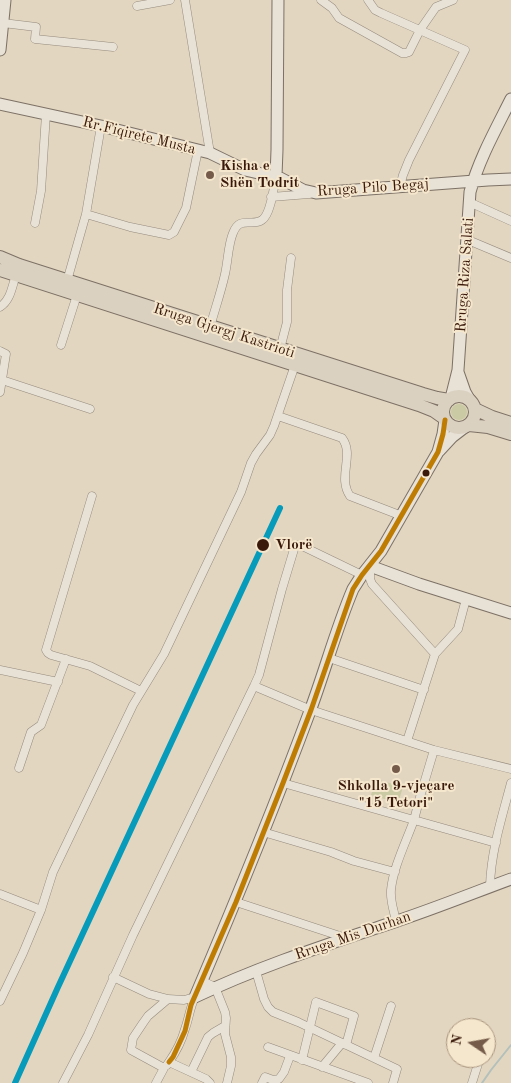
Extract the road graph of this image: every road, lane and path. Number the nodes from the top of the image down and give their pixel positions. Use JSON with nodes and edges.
{"nodes":[{"id":1,"x":5,"y":0,"type":"edge"},
{"id":2,"x":170,"y":0,"type":"edge"},
{"id":3,"x":185,"y":0,"type":"edge"},
{"id":4,"x":278,"y":0,"type":"edge"},
{"id":5,"x":321,"y":0,"type":"edge"},
{"id":6,"x":368,"y":0,"type":"edge"},
{"id":7,"x":453,"y":0,"type":"edge"},
{"id":8,"x":137,"y":6,"type":"dead end"},
{"id":9,"x":3,"y":24,"type":"junction"},
{"id":10,"x":420,"y":30,"type":"junction"},
{"id":11,"x":113,"y":47,"type":"dead end"},
{"id":12,"x":0,"y":50,"type":"edge"},
{"id":13,"x":511,"y":99,"type":"edge"},
{"id":14,"x":0,"y":104,"type":"edge"},
{"id":15,"x":46,"y":114,"type":"junction"},
{"id":16,"x":101,"y":126,"type":"junction"},
{"id":17,"x":198,"y":150,"type":"junction"},
{"id":18,"x":210,"y":153,"type":"junction"},
{"id":19,"x":276,"y":176,"type":"junction"},
{"id":20,"x":511,"y":179,"type":"edge"},
{"id":21,"x":473,"y":181,"type":"junction"},
{"id":22,"x":400,"y":186,"type":"junction"},
{"id":23,"x":316,"y":194,"type":"junction"},
{"id":24,"x":272,"y":198,"type":"junction"},
{"id":25,"x":469,"y":202,"type":"junction"},
{"id":26,"x":86,"y":214,"type":"junction"},
{"id":27,"x":511,"y":221,"type":"edge"},
{"id":28,"x":35,"y":223,"type":"dead end"},
{"id":29,"x":468,"y":240,"type":"junction"},
{"id":30,"x":0,"y":257,"type":"edge"},
{"id":31,"x":291,"y":258,"type":"dead end"},
{"id":32,"x":511,"y":258,"type":"edge"},
{"id":33,"x":0,"y":270,"type":"edge"},
{"id":34,"x":16,"y":275,"type":"junction"},
{"id":35,"x":68,"y":280,"type":"junction"},
{"id":36,"x":76,"y":295,"type":"junction"},
{"id":37,"x":0,"y":307,"type":"edge"},
{"id":38,"x":210,"y":327,"type":"junction"},
{"id":39,"x":61,"y":345,"type":"dead end"},
{"id":40,"x":280,"y":349,"type":"junction"},
{"id":41,"x":0,"y":351,"type":"edge"},
{"id":42,"x":295,"y":365,"type":"junction"},
{"id":43,"x":458,"y":370,"type":"junction"},
{"id":44,"x":2,"y":380,"type":"junction"},
{"id":45,"x":0,"y":392,"type":"edge"},
{"id":46,"x":450,"y":399,"type":"junction"},
{"id":47,"x":472,"y":404,"type":"junction"},
{"id":48,"x":90,"y":409,"type":"dead end"},
{"id":49,"x":278,"y":416,"type":"junction"},
{"id":50,"x":445,"y":419,"type":"junction"},
{"id":51,"x":511,"y":423,"type":"edge"},
{"id":52,"x":467,"y":426,"type":"junction"},
{"id":53,"x":511,"y":434,"type":"edge"},
{"id":54,"x":438,"y":452,"type":"junction"},
{"id":55,"x":92,"y":496,"type":"dead end"},
{"id":56,"x":402,"y":516,"type":"junction"},
{"id":57,"x":370,"y":566,"type":"junction"},
{"id":58,"x":362,"y":575,"type":"junction"},
{"id":59,"x":466,"y":599,"type":"junction"},
{"id":60,"x":511,"y":613,"type":"edge"},
{"id":61,"x":436,"y":654,"type":"junction"},
{"id":62,"x":329,"y":658,"type":"junction"},
{"id":63,"x":66,"y":660,"type":"junction"},
{"id":64,"x":0,"y":670,"type":"edge"},
{"id":65,"x":58,"y":682,"type":"junction"},
{"id":66,"x":254,"y":686,"type":"junction"},
{"id":67,"x":424,"y":690,"type":"junction"},
{"id":68,"x":141,"y":691,"type":"junction"},
{"id":69,"x":311,"y":710,"type":"junction"},
{"id":70,"x":407,"y":741,"type":"junction"},
{"id":71,"x":434,"y":750,"type":"junction"},
{"id":72,"x":19,"y":768,"type":"dead end"},
{"id":73,"x":511,"y":769,"type":"edge"},
{"id":74,"x":283,"y":784,"type":"junction"},
{"id":75,"x":511,"y":784,"type":"edge"},
{"id":76,"x":414,"y":820,"type":"junction"},
{"id":77,"x":263,"y":832,"type":"junction"},
{"id":78,"x":496,"y":843,"type":"junction"},
{"id":79,"x":395,"y":872,"type":"junction"},
{"id":80,"x":511,"y":879,"type":"edge"},
{"id":81,"x":490,"y":886,"type":"junction"},
{"id":82,"x":0,"y":894,"type":"edge"},
{"id":83,"x":236,"y":902,"type":"junction"},
{"id":84,"x":41,"y":910,"type":"junction"},
{"id":85,"x":396,"y":921,"type":"junction"},
{"id":86,"x":346,"y":938,"type":"junction"},
{"id":87,"x":256,"y":971,"type":"junction"},
{"id":88,"x":113,"y":977,"type":"junction"},
{"id":89,"x":202,"y":981,"type":"junction"},
{"id":90,"x":215,"y":987,"type":"junction"},
{"id":91,"x":195,"y":997,"type":"junction"},
{"id":92,"x":168,"y":999,"type":"junction"},
{"id":93,"x":0,"y":1001,"type":"edge"},
{"id":94,"x":391,"y":1006,"type":"dead end"},
{"id":95,"x":225,"y":1026,"type":"junction"},
{"id":96,"x":311,"y":1028,"type":"junction"},
{"id":97,"x":344,"y":1044,"type":"junction"},
{"id":98,"x":268,"y":1048,"type":"dead end"},
{"id":99,"x":290,"y":1056,"type":"junction"},
{"id":100,"x":374,"y":1058,"type":"junction"},
{"id":101,"x":302,"y":1060,"type":"junction"},
{"id":102,"x":167,"y":1065,"type":"junction"},
{"id":103,"x":322,"y":1067,"type":"junction"},
{"id":104,"x":477,"y":1068,"type":"edge"},
{"id":105,"x":191,"y":1072,"type":"junction"},
{"id":106,"x":160,"y":1082,"type":"edge"},
{"id":107,"x":63,"y":1083,"type":"edge"},
{"id":108,"x":210,"y":1083,"type":"edge"},
{"id":109,"x":228,"y":1083,"type":"edge"},
{"id":110,"x":262,"y":1083,"type":"edge"},
{"id":111,"x":368,"y":1083,"type":"edge"},
{"id":112,"x":393,"y":1083,"type":"edge"},
{"id":113,"x":472,"y":1083,"type":"edge"}],
"edges":[{"from":1,"to":9,"type":"street"},
{"from":2,"to":8,"type":"street"},
{"from":3,"to":18,"type":"street"},
{"from":4,"to":19,"type":"street"},
{"from":5,"to":10,"type":"street"},
{"from":6,"to":10,"type":"street"},
{"from":7,"to":10,"type":"street"},
{"from":9,"to":11,"type":"street"},
{"from":9,"to":12,"type":"street"},
{"from":10,"to":22,"type":"street"},
{"from":13,"to":21,"type":"street","name":"Rruga Riza Salati"},
{"from":14,"to":15,"type":"street","name":"Rr.Fiqirete Musta"},
{"from":15,"to":16,"type":"street","name":"Rr.Fiqirete Musta"},
{"from":15,"to":28,"type":"street"},
{"from":16,"to":17,"type":"street","name":"Rr.Fiqirete Musta"},
{"from":16,"to":26,"type":"street"},
{"from":17,"to":18,"type":"street","name":"Rr.Fiqirete Musta"},
{"from":17,"to":26,"type":"street"},
{"from":18,"to":19,"type":"street","name":"Rr.Fiqirete Musta"},
{"from":19,"to":23,"type":"street","name":"Rruga Pilo Begaj"},
{"from":19,"to":24,"type":"street"},
{"from":20,"to":21,"type":"street","name":"Rruga Pilo Begaj"},
{"from":21,"to":22,"type":"street","name":"Rruga Pilo Begaj"},
{"from":21,"to":25,"type":"street","name":"Rruga Riza Salati"},
{"from":22,"to":23,"type":"street","name":"Rruga Pilo Begaj"},
{"from":23,"to":24,"type":"street"},
{"from":24,"to":38,"type":"street"},
{"from":25,"to":27,"type":"street"},
{"from":25,"to":29,"type":"street","name":"Rruga Riza Salati"},
{"from":26,"to":35,"type":"street"},
{"from":29,"to":32,"type":"street"},
{"from":29,"to":43,"type":"street","name":"Rruga Riza Salati"},
{"from":30,"to":35,"type":"main road","name":"Rruga Gjergj Kastrioti"},
{"from":31,"to":40,"type":"street"},
{"from":33,"to":34,"type":"main road","name":"Rruga Gjergj Kastrioti"},
{"from":34,"to":36,"type":"main road","name":"Rruga Gjergj Kastrioti"},
{"from":34,"to":37,"type":"street"},
{"from":35,"to":38,"type":"main road","name":"Rruga Gjergj Kastrioti"},
{"from":36,"to":39,"type":"street"},
{"from":36,"to":42,"type":"main road","name":"Rruga Gjergj Kastrioti"},
{"from":38,"to":40,"type":"main road","name":"Rruga Gjergj Kastrioti"},
{"from":40,"to":46,"type":"main road","name":"Rruga Gjergj Kastrioti"},
{"from":41,"to":44,"type":"street"},
{"from":42,"to":49,"type":"street"},
{"from":42,"to":50,"type":"main road","name":"Rruga Gjergj Kastrioti"},
{"from":43,"to":46,"type":"street"},
{"from":43,"to":47,"type":"street"},
{"from":44,"to":45,"type":"street"},
{"from":44,"to":48,"type":"street"},
{"from":46,"to":47,"type":"main road"},
{"from":46,"to":50,"type":"main road"},
{"from":47,"to":51,"type":"main road"},
{"from":47,"to":52,"type":"main road"},
{"from":49,"to":56,"type":"street"},
{"from":49,"to":68,"type":"street"},
{"from":50,"to":52,"type":"main road"},
{"from":50,"to":54,"type":"street"},
{"from":52,"to":53,"type":"main road"},
{"from":52,"to":54,"type":"street"},
{"from":54,"to":56,"type":"street"},
{"from":55,"to":63,"type":"street"},
{"from":56,"to":57,"type":"street"},
{"from":57,"to":58,"type":"street"},
{"from":57,"to":59,"type":"street"},
{"from":57,"to":61,"type":"street"},
{"from":58,"to":62,"type":"street"},
{"from":58,"to":66,"type":"street"},
{"from":59,"to":60,"type":"street"},
{"from":59,"to":61,"type":"street"},
{"from":61,"to":67,"type":"street"},
{"from":62,"to":67,"type":"street"},
{"from":62,"to":69,"type":"street"},
{"from":63,"to":65,"type":"street"},
{"from":63,"to":68,"type":"street"},
{"from":64,"to":65,"type":"street"},
{"from":65,"to":72,"type":"street"},
{"from":66,"to":69,"type":"street"},
{"from":66,"to":88,"type":"street"},
{"from":67,"to":70,"type":"street"},
{"from":68,"to":84,"type":"street"},
{"from":69,"to":70,"type":"street"},
{"from":69,"to":74,"type":"street"},
{"from":70,"to":71,"type":"street"},
{"from":71,"to":73,"type":"street"},
{"from":71,"to":76,"type":"street"},
{"from":74,"to":76,"type":"street"},
{"from":74,"to":77,"type":"street"},
{"from":75,"to":78,"type":"street"},
{"from":76,"to":78,"type":"street"},
{"from":76,"to":79,"type":"street"},
{"from":77,"to":79,"type":"street"},
{"from":77,"to":83,"type":"street"},
{"from":78,"to":81,"type":"street"},
{"from":79,"to":85,"type":"street"},
{"from":80,"to":81,"type":"street","name":"Rruga Mis Durhan"},
{"from":81,"to":85,"type":"street","name":"Rruga Mis Durhan"},
{"from":82,"to":84,"type":"street"},
{"from":83,"to":86,"type":"street"},
{"from":83,"to":89,"type":"street"},
{"from":84,"to":93,"type":"street"},
{"from":85,"to":86,"type":"street","name":"Rruga Mis Durhan"},
{"from":86,"to":87,"type":"street","name":"Rruga Mis Durhan"},
{"from":87,"to":90,"type":"street","name":"Rruga Mis Durhan"},
{"from":87,"to":96,"type":"street"},
{"from":88,"to":92,"type":"street"},
{"from":88,"to":107,"type":"street"},
{"from":89,"to":90,"type":"street"},
{"from":89,"to":91,"type":"street"},
{"from":90,"to":91,"type":"street","name":"Rruga Mis Durhan"},
{"from":90,"to":95,"type":"street"},
{"from":91,"to":92,"type":"street"},
{"from":91,"to":102,"type":"street"},
{"from":92,"to":102,"type":"street"},
{"from":94,"to":100,"type":"street"},
{"from":95,"to":105,"type":"street"},
{"from":95,"to":109,"type":"street"},
{"from":96,"to":97,"type":"street"},
{"from":96,"to":97,"type":"street"},
{"from":96,"to":101,"type":"street"},
{"from":97,"to":100,"type":"street"},
{"from":97,"to":103,"type":"street"},
{"from":98,"to":99,"type":"street"},
{"from":99,"to":101,"type":"street"},
{"from":99,"to":110,"type":"street"},
{"from":100,"to":112,"type":"street"},
{"from":101,"to":103,"type":"street"},
{"from":102,"to":105,"type":"street"},
{"from":102,"to":106,"type":"street"},
{"from":103,"to":111,"type":"street"},
{"from":104,"to":113,"type":"street"},
{"from":105,"to":108,"type":"street"}]}
